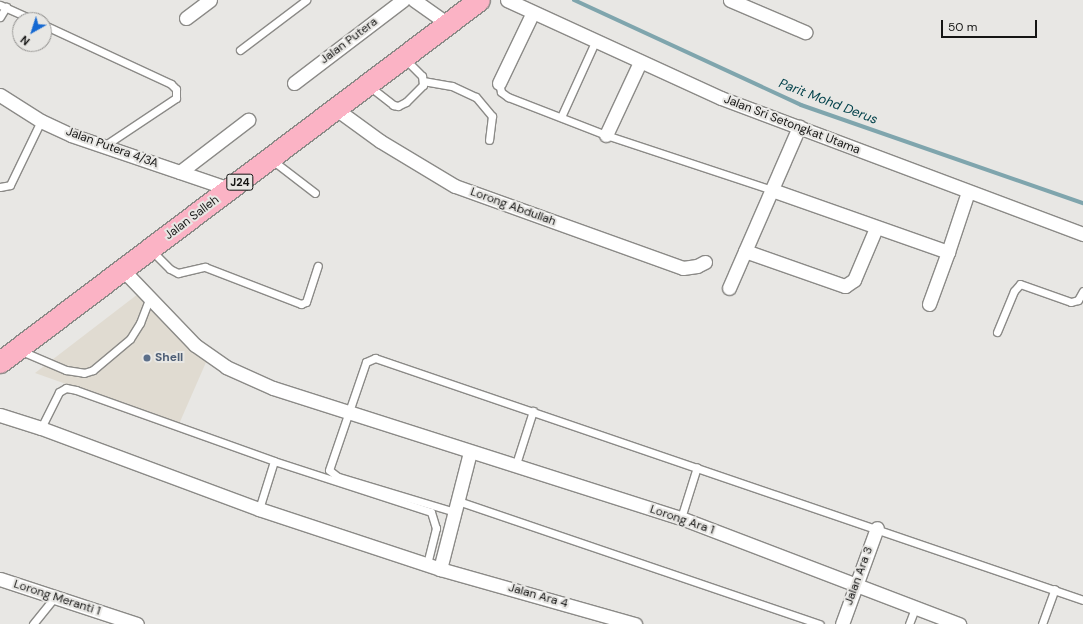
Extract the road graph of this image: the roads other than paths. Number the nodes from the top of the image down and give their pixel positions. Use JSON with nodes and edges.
{"nodes":[{"id":1,"x":210,"y":0,"type":"edge"},
{"id":2,"x":306,"y":0,"type":"edge"},
{"id":3,"x":403,"y":0,"type":"edge"},
{"id":4,"x":414,"y":0,"type":"edge"},
{"id":5,"x":507,"y":0,"type":"edge"},
{"id":6,"x":730,"y":0,"type":"edge"},
{"id":7,"x":474,"y":1,"type":"edge"},
{"id":8,"x":3,"y":6,"type":"edge"},
{"id":9,"x":16,"y":12,"type":"edge"},
{"id":10,"x":532,"y":14,"type":"junction"},
{"id":11,"x":0,"y":17,"type":"edge"},
{"id":12,"x":186,"y":18,"type":"dead end"},
{"id":13,"x":448,"y":24,"type":"junction"},
{"id":14,"x":52,"y":29,"type":"edge"},
{"id":15,"x":805,"y":32,"type":"dead end"},
{"id":16,"x":595,"y":42,"type":"junction"},
{"id":17,"x":240,"y":50,"type":"dead end"},
{"id":18,"x":404,"y":57,"type":"junction"},
{"id":19,"x":640,"y":62,"type":"junction"},
{"id":20,"x":423,"y":81,"type":"junction"},
{"id":21,"x":294,"y":83,"type":"dead end"},
{"id":22,"x":499,"y":83,"type":"joint"},
{"id":23,"x":368,"y":85,"type":"junction"},
{"id":24,"x":0,"y":95,"type":"edge"},
{"id":25,"x":336,"y":109,"type":"junction"},
{"id":26,"x":561,"y":117,"type":"junction"},
{"id":27,"x":42,"y":120,"type":"junction"},
{"id":28,"x":248,"y":120,"type":"dead end"},
{"id":29,"x":799,"y":127,"type":"junction"},
{"id":30,"x":606,"y":135,"type":"junction"},
{"id":31,"x":488,"y":140,"type":"dead end"},
{"id":32,"x":104,"y":146,"type":"junction"},
{"id":33,"x":270,"y":158,"type":"junction"},
{"id":34,"x":180,"y":172,"type":"junction"},
{"id":35,"x":0,"y":187,"type":"edge"},
{"id":36,"x":230,"y":189,"type":"junction"},
{"id":37,"x":772,"y":190,"type":"junction"},
{"id":38,"x":315,"y":192,"type":"dead end"},
{"id":39,"x":968,"y":192,"type":"junction"},
{"id":40,"x":876,"y":228,"type":"junction"},
{"id":41,"x":1083,"y":234,"type":"edge"},
{"id":42,"x":150,"y":249,"type":"junction"},
{"id":43,"x":745,"y":251,"type":"junction"},
{"id":44,"x":948,"y":252,"type":"junction"},
{"id":45,"x":705,"y":262,"type":"dead end"},
{"id":46,"x":318,"y":266,"type":"dead end"},
{"id":47,"x":123,"y":270,"type":"junction"},
{"id":48,"x":729,"y":288,"type":"dead end"},
{"id":49,"x":1083,"y":291,"type":"edge"},
{"id":50,"x":149,"y":299,"type":"junction"},
{"id":51,"x":928,"y":304,"type":"dead end"},
{"id":52,"x":997,"y":332,"type":"dead end"},
{"id":53,"x":18,"y":349,"type":"junction"},
{"id":54,"x":0,"y":362,"type":"edge"},
{"id":55,"x":533,"y":412,"type":"junction"},
{"id":56,"x":349,"y":414,"type":"junction"},
{"id":57,"x":0,"y":415,"type":"edge"},
{"id":58,"x":41,"y":428,"type":"junction"},
{"id":59,"x":470,"y":452,"type":"junction"},
{"id":60,"x":274,"y":461,"type":"junction"},
{"id":61,"x":515,"y":467,"type":"junction"},
{"id":62,"x":698,"y":467,"type":"junction"},
{"id":63,"x":456,"y":506,"type":"junction"},
{"id":64,"x":259,"y":509,"type":"junction"},
{"id":65,"x":681,"y":518,"type":"junction"},
{"id":66,"x":877,"y":528,"type":"junction"},
{"id":67,"x":427,"y":564,"type":"junction"},
{"id":68,"x":440,"y":568,"type":"junction"},
{"id":69,"x":0,"y":579,"type":"edge"},
{"id":70,"x":855,"y":585,"type":"junction"},
{"id":71,"x":1054,"y":589,"type":"junction"},
{"id":72,"x":55,"y":597,"type":"junction"},
{"id":73,"x":1083,"y":600,"type":"edge"},
{"id":74,"x":915,"y":608,"type":"junction"},
{"id":75,"x":106,"y":619,"type":"edge"},
{"id":76,"x":33,"y":624,"type":"edge"},
{"id":77,"x":137,"y":624,"type":"edge"},
{"id":78,"x":635,"y":624,"type":"edge"},
{"id":79,"x":820,"y":624,"type":"edge"},
{"id":80,"x":842,"y":624,"type":"edge"},
{"id":81,"x":909,"y":624,"type":"edge"},
{"id":82,"x":959,"y":624,"type":"edge"},
{"id":83,"x":1042,"y":624,"type":"edge"}],
"edges":[{"from":1,"to":12,"type":"street"},
{"from":2,"to":17,"type":"lane"},
{"from":3,"to":21,"type":"street","name":"Jalan Putera"},
{"from":4,"to":13,"type":"street"},
{"from":5,"to":10,"type":"street","name":"Jalan Sri Setongkat Utama"},
{"from":6,"to":15,"type":"street"},
{"from":7,"to":13,"type":"main road","name":"Jalan Salleh","number":"J24"},
{"from":8,"to":9,"type":"lane"},
{"from":8,"to":11,"type":"lane"},
{"from":10,"to":16,"type":"street","name":"Jalan Sri Setongkat Utama"},
{"from":10,"to":22,"type":"street"},
{"from":13,"to":18,"type":"main road","name":"Jalan Salleh","number":"J24"},
{"from":14,"to":32,"type":"lane"},
{"from":16,"to":19,"type":"street","name":"Jalan Sri Setongkat Utama"},
{"from":16,"to":26,"type":"lane"},
{"from":18,"to":20,"type":"lane"},
{"from":18,"to":23,"type":"main road","name":"Jalan Salleh","number":"J24"},
{"from":19,"to":29,"type":"street","name":"Jalan Sri Setongkat Utama"},
{"from":19,"to":30,"type":"street"},
{"from":20,"to":23,"type":"lane"},
{"from":20,"to":31,"type":"lane"},
{"from":22,"to":26,"type":"lane"},
{"from":23,"to":25,"type":"main road","name":"Jalan Salleh","number":"J24"},
{"from":24,"to":27,"type":"street","name":"Jalan Putera 4/3A"},
{"from":25,"to":33,"type":"main road","name":"Jalan Salleh","number":"J24"},
{"from":25,"to":45,"type":"street","name":"Lorong Abdullah"},
{"from":26,"to":30,"type":"lane"},
{"from":27,"to":32,"type":"street","name":"Jalan Putera 4/3A"},
{"from":27,"to":35,"type":"lane"},
{"from":28,"to":34,"type":"street"},
{"from":29,"to":37,"type":"street"},
{"from":29,"to":39,"type":"street","name":"Jalan Sri Setongkat Utama"},
{"from":30,"to":37,"type":"lane"},
{"from":32,"to":34,"type":"street","name":"Jalan Putera 4/3A"},
{"from":33,"to":36,"type":"main road","name":"Jalan Salleh","number":"J24"},
{"from":33,"to":38,"type":"lane"},
{"from":34,"to":36,"type":"street","name":"Jalan Putera 4/3A"},
{"from":36,"to":42,"type":"main road","name":"Jalan Salleh","number":"J24"},
{"from":37,"to":40,"type":"street"},
{"from":37,"to":43,"type":"street"},
{"from":39,"to":41,"type":"street","name":"Jalan Sri Setongkat Utama"},
{"from":39,"to":44,"type":"street"},
{"from":40,"to":43,"type":"street"},
{"from":40,"to":44,"type":"street"},
{"from":42,"to":46,"type":"lane"},
{"from":42,"to":47,"type":"main road","name":"Jalan Salleh","number":"J24"},
{"from":43,"to":48,"type":"street"},
{"from":44,"to":51,"type":"street"},
{"from":47,"to":50,"type":"street","name":"Lorong Ara 1"},
{"from":47,"to":53,"type":"main road","name":"Jalan Salleh","number":"J24"},
{"from":49,"to":52,"type":"lane"},
{"from":50,"to":53,"type":"lane"},
{"from":50,"to":56,"type":"street","name":"Lorong Ara 1"},
{"from":53,"to":54,"type":"main road","name":"Jalan Salleh","number":"J24"},
{"from":55,"to":56,"type":"lane"},
{"from":55,"to":61,"type":"lane"},
{"from":55,"to":62,"type":"lane"},
{"from":56,"to":59,"type":"street","name":"Lorong Ara 1"},
{"from":56,"to":63,"type":"lane"},
{"from":57,"to":58,"type":"street","name":"Jalan Ara 4"},
{"from":58,"to":60,"type":"lane"},
{"from":58,"to":64,"type":"street","name":"Jalan Ara 4"},
{"from":59,"to":61,"type":"street","name":"Lorong Ara 1"},
{"from":59,"to":63,"type":"street"},
{"from":60,"to":64,"type":"lane"},
{"from":60,"to":67,"type":"lane"},
{"from":61,"to":65,"type":"street","name":"Lorong Ara 1"},
{"from":62,"to":65,"type":"lane"},
{"from":62,"to":66,"type":"lane"},
{"from":63,"to":68,"type":"street"},
{"from":63,"to":79,"type":"lane"},
{"from":64,"to":67,"type":"street","name":"Jalan Ara 4"},
{"from":65,"to":70,"type":"street","name":"Lorong Ara 1"},
{"from":66,"to":70,"type":"street","name":"Jalan Ara 3"},
{"from":66,"to":71,"type":"lane"},
{"from":67,"to":68,"type":"street","name":"Jalan Ara 4"},
{"from":68,"to":78,"type":"street","name":"Jalan Ara 4"},
{"from":69,"to":72,"type":"street","name":"Lorong Meranti 1"},
{"from":70,"to":74,"type":"street","name":"Lorong Ara 1"},
{"from":70,"to":80,"type":"street","name":"Jalan Ara 3"},
{"from":71,"to":73,"type":"lane"},
{"from":71,"to":83,"type":"lane"},
{"from":72,"to":75,"type":"street","name":"Lorong Meranti 1"},
{"from":72,"to":76,"type":"lane"},
{"from":74,"to":81,"type":"lane"},
{"from":74,"to":82,"type":"street","name":"Lorong Ara 1"},
{"from":75,"to":77,"type":"street","name":"Lorong Meranti 1"}]}
